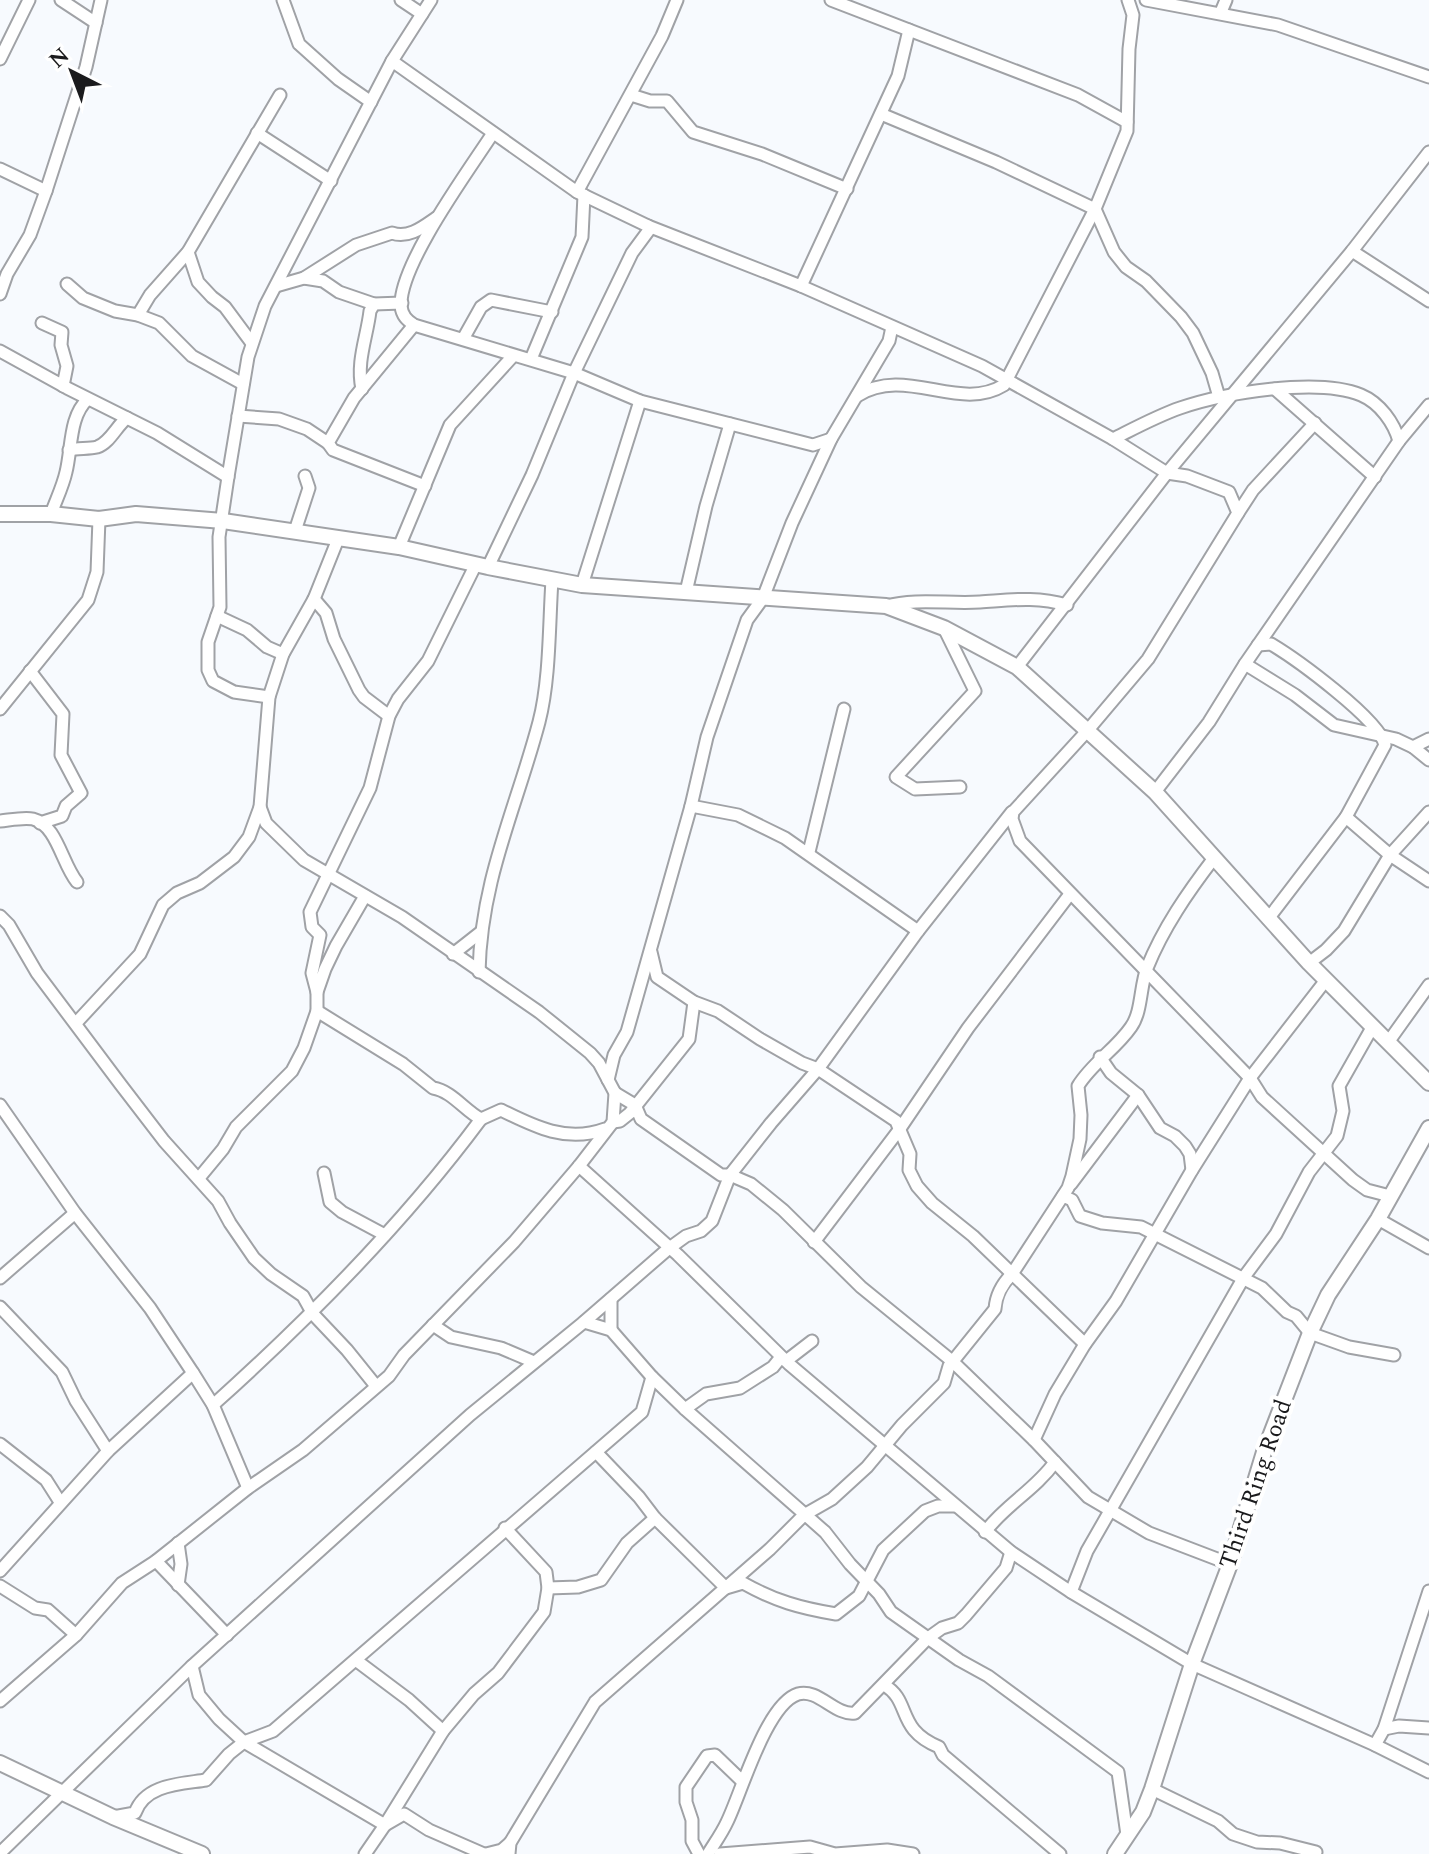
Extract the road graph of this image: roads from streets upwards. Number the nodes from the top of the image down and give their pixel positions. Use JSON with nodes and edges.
{"nodes":[{"id":1,"x":29,"y":0,"type":"edge"},
{"id":2,"x":61,"y":0,"type":"edge"},
{"id":3,"x":101,"y":0,"type":"edge"},
{"id":4,"x":283,"y":0,"type":"edge"},
{"id":5,"x":401,"y":0,"type":"edge"},
{"id":6,"x":431,"y":0,"type":"edge"},
{"id":7,"x":677,"y":0,"type":"edge"},
{"id":8,"x":831,"y":0,"type":"edge"},
{"id":9,"x":1128,"y":0,"type":"edge"},
{"id":10,"x":1146,"y":0,"type":"edge"},
{"id":11,"x":1225,"y":3,"type":"edge"},
{"id":12,"x":422,"y":14,"type":"junction"},
{"id":13,"x":96,"y":23,"type":"junction"},
{"id":14,"x":909,"y":30,"type":"junction"},
{"id":15,"x":0,"y":59,"type":"edge"},
{"id":16,"x":392,"y":61,"type":"junction"},
{"id":17,"x":1429,"y":77,"type":"edge"},
{"id":18,"x":280,"y":95,"type":"dead end"},
{"id":19,"x":631,"y":95,"type":"junction"},
{"id":20,"x":371,"y":102,"type":"junction"},
{"id":21,"x":881,"y":114,"type":"junction"},
{"id":22,"x":1127,"y":122,"type":"junction"},
{"id":23,"x":257,"y":133,"type":"junction"},
{"id":24,"x":493,"y":133,"type":"junction"},
{"id":25,"x":1429,"y":152,"type":"edge"},
{"id":26,"x":0,"y":169,"type":"edge"},
{"id":27,"x":331,"y":181,"type":"junction"},
{"id":28,"x":847,"y":189,"type":"junction"},
{"id":29,"x":46,"y":191,"type":"junction"},
{"id":30,"x":581,"y":194,"type":"junction"},
{"id":31,"x":1095,"y":209,"type":"junction"},
{"id":32,"x":440,"y":215,"type":"junction"},
{"id":33,"x":648,"y":226,"type":"junction"},
{"id":34,"x":1352,"y":251,"type":"junction"},
{"id":35,"x":188,"y":252,"type":"junction"},
{"id":36,"x":4,"y":272,"type":"edge"},
{"id":37,"x":304,"y":278,"type":"junction"},
{"id":38,"x":67,"y":284,"type":"dead end"},
{"id":39,"x":276,"y":286,"type":"junction"},
{"id":40,"x":801,"y":286,"type":"junction"},
{"id":41,"x":0,"y":294,"type":"edge"},
{"id":42,"x":1429,"y":301,"type":"edge"},
{"id":43,"x":402,"y":303,"type":"junction"},
{"id":44,"x":374,"y":304,"type":"junction"},
{"id":45,"x":552,"y":312,"type":"junction"},
{"id":46,"x":138,"y":315,"type":"junction"},
{"id":47,"x":42,"y":323,"type":"dead end"},
{"id":48,"x":414,"y":325,"type":"junction"},
{"id":49,"x":892,"y":327,"type":"junction"},
{"id":50,"x":463,"y":339,"type":"junction"},
{"id":51,"x":251,"y":342,"type":"junction"},
{"id":52,"x":0,"y":351,"type":"edge"},
{"id":53,"x":513,"y":356,"type":"junction"},
{"id":54,"x":531,"y":359,"type":"junction"},
{"id":55,"x":574,"y":373,"type":"junction"},
{"id":56,"x":1006,"y":381,"type":"junction"},
{"id":57,"x":243,"y":384,"type":"junction"},
{"id":58,"x":63,"y":386,"type":"junction"},
{"id":59,"x":362,"y":389,"type":"junction"},
{"id":60,"x":1275,"y":389,"type":"junction"},
{"id":61,"x":857,"y":396,"type":"junction"},
{"id":62,"x":1225,"y":396,"type":"junction"},
{"id":63,"x":88,"y":399,"type":"junction"},
{"id":64,"x":640,"y":401,"type":"junction"},
{"id":65,"x":1429,"y":405,"type":"edge"},
{"id":66,"x":238,"y":416,"type":"junction"},
{"id":67,"x":127,"y":418,"type":"junction"},
{"id":68,"x":1425,"y":418,"type":"edge"},
{"id":69,"x":1315,"y":423,"type":"junction"},
{"id":70,"x":730,"y":424,"type":"junction"},
{"id":71,"x":831,"y":439,"type":"junction"},
{"id":72,"x":1113,"y":439,"type":"junction"},
{"id":73,"x":1399,"y":441,"type":"junction"},
{"id":74,"x":328,"y":443,"type":"junction"},
{"id":75,"x":69,"y":450,"type":"junction"},
{"id":76,"x":1167,"y":473,"type":"junction"},
{"id":77,"x":305,"y":476,"type":"dead end"},
{"id":78,"x":228,"y":477,"type":"junction"},
{"id":79,"x":1375,"y":477,"type":"junction"},
{"id":80,"x":425,"y":486,"type":"junction"},
{"id":81,"x":1238,"y":513,"type":"junction"},
{"id":82,"x":51,"y":514,"type":"junction"},
{"id":83,"x":1,"y":516,"type":"edge"},
{"id":84,"x":99,"y":519,"type":"junction"},
{"id":85,"x":223,"y":521,"type":"junction"},
{"id":86,"x":295,"y":531,"type":"junction"},
{"id":87,"x":338,"y":539,"type":"junction"},
{"id":88,"x":399,"y":547,"type":"junction"},
{"id":89,"x":482,"y":566,"type":"junction"},
{"id":90,"x":552,"y":580,"type":"junction"},
{"id":91,"x":582,"y":585,"type":"junction"},
{"id":92,"x":686,"y":592,"type":"junction"},
{"id":93,"x":763,"y":598,"type":"junction"},
{"id":94,"x":314,"y":599,"type":"junction"},
{"id":95,"x":1067,"y":605,"type":"junction"},
{"id":96,"x":886,"y":606,"type":"junction"},
{"id":97,"x":217,"y":616,"type":"junction"},
{"id":98,"x":944,"y":628,"type":"junction"},
{"id":99,"x":1258,"y":645,"type":"junction"},
{"id":100,"x":283,"y":654,"type":"junction"},
{"id":101,"x":1245,"y":664,"type":"junction"},
{"id":102,"x":1017,"y":667,"type":"junction"},
{"id":103,"x":30,"y":671,"type":"junction"},
{"id":104,"x":269,"y":697,"type":"junction"},
{"id":105,"x":0,"y":709,"type":"edge"},
{"id":106,"x":844,"y":709,"type":"dead end"},
{"id":107,"x":389,"y":716,"type":"junction"},
{"id":108,"x":1088,"y":730,"type":"junction"},
{"id":109,"x":1383,"y":736,"type":"junction"},
{"id":110,"x":1429,"y":739,"type":"edge"},
{"id":111,"x":1413,"y":747,"type":"junction"},
{"id":112,"x":1429,"y":760,"type":"edge"},
{"id":113,"x":960,"y":787,"type":"dead end"},
{"id":114,"x":1155,"y":792,"type":"junction"},
{"id":115,"x":691,"y":806,"type":"junction"},
{"id":116,"x":260,"y":807,"type":"junction"},
{"id":117,"x":1013,"y":812,"type":"junction"},
{"id":118,"x":1429,"y":812,"type":"edge"},
{"id":119,"x":1346,"y":817,"type":"junction"},
{"id":120,"x":0,"y":821,"type":"edge"},
{"id":121,"x":40,"y":823,"type":"junction"},
{"id":122,"x":809,"y":852,"type":"junction"},
{"id":123,"x":1390,"y":855,"type":"junction"},
{"id":124,"x":1214,"y":858,"type":"junction"},
{"id":125,"x":329,"y":875,"type":"junction"},
{"id":126,"x":1429,"y":881,"type":"edge"},
{"id":127,"x":77,"y":882,"type":"dead end"},
{"id":128,"x":1070,"y":894,"type":"junction"},
{"id":129,"x":365,"y":896,"type":"junction"},
{"id":130,"x":0,"y":916,"type":"edge"},
{"id":131,"x":1268,"y":919,"type":"junction"},
{"id":132,"x":918,"y":931,"type":"junction"},
{"id":133,"x":481,"y":932,"type":"junction"},
{"id":134,"x":650,"y":951,"type":"junction"},
{"id":135,"x":453,"y":954,"type":"junction"},
{"id":136,"x":1309,"y":963,"type":"junction"},
{"id":137,"x":1146,"y":971,"type":"junction"},
{"id":138,"x":479,"y":972,"type":"junction"},
{"id":139,"x":657,"y":977,"type":"junction"},
{"id":140,"x":1326,"y":980,"type":"junction"},
{"id":141,"x":641,"y":984,"type":"junction"},
{"id":142,"x":1429,"y":985,"type":"edge"},
{"id":143,"x":317,"y":992,"type":"junction"},
{"id":144,"x":694,"y":1002,"type":"junction"},
{"id":145,"x":317,"y":1011,"type":"junction"},
{"id":146,"x":76,"y":1023,"type":"junction"},
{"id":147,"x":1373,"y":1026,"type":"junction"},
{"id":148,"x":1389,"y":1041,"type":"junction"},
{"id":149,"x":1100,"y":1057,"type":"junction"},
{"id":150,"x":818,"y":1069,"type":"junction"},
{"id":151,"x":1250,"y":1078,"type":"junction"},
{"id":152,"x":608,"y":1080,"type":"junction"},
{"id":153,"x":1429,"y":1083,"type":"edge"},
{"id":154,"x":615,"y":1093,"type":"junction"},
{"id":155,"x":1138,"y":1095,"type":"junction"},
{"id":156,"x":0,"y":1105,"type":"edge"},
{"id":157,"x":635,"y":1105,"type":"junction"},
{"id":158,"x":481,"y":1119,"type":"junction"},
{"id":159,"x":610,"y":1125,"type":"junction"},
{"id":160,"x":1429,"y":1128,"type":"edge"},
{"id":161,"x":899,"y":1130,"type":"junction"},
{"id":162,"x":1324,"y":1154,"type":"junction"},
{"id":163,"x":579,"y":1166,"type":"junction"},
{"id":164,"x":1192,"y":1170,"type":"junction"},
{"id":165,"x":324,"y":1173,"type":"dead end"},
{"id":166,"x":730,"y":1175,"type":"junction"},
{"id":167,"x":199,"y":1178,"type":"junction"},
{"id":168,"x":1065,"y":1192,"type":"junction"},
{"id":169,"x":1390,"y":1196,"type":"junction"},
{"id":170,"x":75,"y":1213,"type":"junction"},
{"id":171,"x":1378,"y":1219,"type":"junction"},
{"id":172,"x":385,"y":1235,"type":"junction"},
{"id":173,"x":1156,"y":1235,"type":"junction"},
{"id":174,"x":814,"y":1242,"type":"junction"},
{"id":175,"x":1429,"y":1248,"type":"edge"},
{"id":176,"x":668,"y":1249,"type":"junction"},
{"id":177,"x":1012,"y":1274,"type":"junction"},
{"id":178,"x":1244,"y":1277,"type":"junction"},
{"id":179,"x":0,"y":1278,"type":"edge"},
{"id":180,"x":611,"y":1299,"type":"junction"},
{"id":181,"x":0,"y":1307,"type":"edge"},
{"id":182,"x":311,"y":1311,"type":"junction"},
{"id":183,"x":584,"y":1322,"type":"junction"},
{"id":184,"x":433,"y":1325,"type":"junction"},
{"id":185,"x":611,"y":1330,"type":"junction"},
{"id":186,"x":1310,"y":1333,"type":"junction"},
{"id":187,"x":812,"y":1341,"type":"dead end"},
{"id":188,"x":1085,"y":1344,"type":"junction"},
{"id":189,"x":1394,"y":1355,"type":"dead end"},
{"id":190,"x":784,"y":1359,"type":"junction"},
{"id":191,"x":952,"y":1361,"type":"junction"},
{"id":192,"x":534,"y":1362,"type":"junction"},
{"id":193,"x":193,"y":1373,"type":"junction"},
{"id":194,"x":652,"y":1377,"type":"junction"},
{"id":195,"x":376,"y":1386,"type":"junction"},
{"id":196,"x":213,"y":1405,"type":"junction"},
{"id":197,"x":685,"y":1409,"type":"junction"},
{"id":198,"x":1034,"y":1440,"type":"junction"},
{"id":199,"x":0,"y":1444,"type":"edge"},
{"id":200,"x":886,"y":1447,"type":"junction"},
{"id":201,"x":108,"y":1451,"type":"junction"},
{"id":202,"x":596,"y":1452,"type":"junction"},
{"id":203,"x":1055,"y":1462,"type":"junction"},
{"id":204,"x":46,"y":1480,"type":"junction"},
{"id":205,"x":248,"y":1488,"type":"junction"},
{"id":206,"x":72,"y":1489,"type":"junction"},
{"id":207,"x":60,"y":1502,"type":"junction"},
{"id":208,"x":954,"y":1506,"type":"junction"},
{"id":209,"x":1112,"y":1509,"type":"junction"},
{"id":210,"x":804,"y":1515,"type":"junction"},
{"id":211,"x":655,"y":1518,"type":"junction"},
{"id":212,"x":505,"y":1528,"type":"junction"},
{"id":213,"x":985,"y":1532,"type":"junction"},
{"id":214,"x":178,"y":1543,"type":"junction"},
{"id":215,"x":1011,"y":1552,"type":"junction"},
{"id":216,"x":156,"y":1561,"type":"junction"},
{"id":217,"x":1230,"y":1564,"type":"junction"},
{"id":218,"x":0,"y":1571,"type":"edge"},
{"id":219,"x":867,"y":1581,"type":"junction"},
{"id":220,"x":178,"y":1585,"type":"junction"},
{"id":221,"x":0,"y":1586,"type":"edge"},
{"id":222,"x":548,"y":1588,"type":"junction"},
{"id":223,"x":726,"y":1588,"type":"junction"},
{"id":224,"x":1429,"y":1591,"type":"edge"},
{"id":225,"x":1071,"y":1592,"type":"junction"},
{"id":226,"x":76,"y":1635,"type":"junction"},
{"id":227,"x":227,"y":1635,"type":"junction"},
{"id":228,"x":928,"y":1638,"type":"junction"},
{"id":229,"x":357,"y":1661,"type":"junction"},
{"id":230,"x":1192,"y":1664,"type":"junction"},
{"id":231,"x":192,"y":1666,"type":"junction"},
{"id":232,"x":884,"y":1685,"type":"junction"},
{"id":233,"x":0,"y":1701,"type":"edge"},
{"id":234,"x":1429,"y":1728,"type":"edge"},
{"id":235,"x":1384,"y":1729,"type":"junction"},
{"id":236,"x":443,"y":1731,"type":"junction"},
{"id":237,"x":244,"y":1742,"type":"junction"},
{"id":238,"x":1375,"y":1745,"type":"junction"},
{"id":239,"x":0,"y":1763,"type":"edge"},
{"id":240,"x":1429,"y":1772,"type":"edge"},
{"id":241,"x":742,"y":1781,"type":"junction"},
{"id":242,"x":1152,"y":1789,"type":"junction"},
{"id":243,"x":62,"y":1793,"type":"junction"},
{"id":244,"x":113,"y":1817,"type":"junction"},
{"id":245,"x":385,"y":1825,"type":"junction"},
{"id":246,"x":1127,"y":1835,"type":"junction"},
{"id":247,"x":510,"y":1848,"type":"edge"},
{"id":248,"x":1316,"y":1852,"type":"edge"},
{"id":249,"x":0,"y":1853,"type":"edge"},
{"id":250,"x":202,"y":1854,"type":"edge"},
{"id":251,"x":365,"y":1854,"type":"edge"},
{"id":252,"x":485,"y":1854,"type":"edge"},
{"id":253,"x":699,"y":1854,"type":"edge"},
{"id":254,"x":708,"y":1854,"type":"edge"},
{"id":255,"x":720,"y":1854,"type":"edge"},
{"id":256,"x":913,"y":1854,"type":"edge"},
{"id":257,"x":1060,"y":1854,"type":"edge"},
{"id":258,"x":1115,"y":1854,"type":"edge"}],
"edges":[{"from":1,"to":15,"type":"street"},
{"from":2,"to":13,"type":"street"},
{"from":3,"to":13,"type":"street"},
{"from":4,"to":20,"type":"street"},
{"from":5,"to":12,"type":"street"},
{"from":6,"to":12,"type":"street"},
{"from":7,"to":19,"type":"street"},
{"from":8,"to":14,"type":"street"},
{"from":9,"to":22,"type":"street"},
{"from":10,"to":11,"type":"street"},
{"from":11,"to":17,"type":"street"},
{"from":12,"to":16,"type":"street"},
{"from":13,"to":29,"type":"street"},
{"from":14,"to":21,"type":"street"},
{"from":14,"to":22,"type":"street"},
{"from":16,"to":20,"type":"street"},
{"from":16,"to":24,"type":"street"},
{"from":18,"to":23,"type":"street"},
{"from":19,"to":28,"type":"street"},
{"from":19,"to":30,"type":"street"},
{"from":20,"to":27,"type":"street"},
{"from":21,"to":28,"type":"street"},
{"from":21,"to":31,"type":"street"},
{"from":22,"to":31,"type":"street"},
{"from":23,"to":27,"type":"street"},
{"from":23,"to":35,"type":"street"},
{"from":24,"to":30,"type":"street"},
{"from":24,"to":32,"type":"street"},
{"from":25,"to":34,"type":"street"},
{"from":26,"to":29,"type":"street"},
{"from":27,"to":39,"type":"street"},
{"from":28,"to":40,"type":"street"},
{"from":29,"to":36,"type":"street"},
{"from":30,"to":33,"type":"street"},
{"from":30,"to":45,"type":"street"},
{"from":31,"to":56,"type":"street"},
{"from":31,"to":62,"type":"street"},
{"from":32,"to":37,"type":"street"},
{"from":32,"to":43,"type":"street"},
{"from":33,"to":40,"type":"street"},
{"from":33,"to":55,"type":"street"},
{"from":34,"to":42,"type":"street"},
{"from":34,"to":62,"type":"street"},
{"from":35,"to":46,"type":"street"},
{"from":35,"to":51,"type":"street"},
{"from":36,"to":41,"type":"street"},
{"from":37,"to":39,"type":"street"},
{"from":37,"to":44,"type":"street"},
{"from":38,"to":46,"type":"street"},
{"from":39,"to":51,"type":"street"},
{"from":40,"to":49,"type":"street"},
{"from":43,"to":44,"type":"street"},
{"from":43,"to":48,"type":"street"},
{"from":44,"to":59,"type":"street"},
{"from":45,"to":50,"type":"street"},
{"from":45,"to":54,"type":"street"},
{"from":46,"to":57,"type":"street"},
{"from":47,"to":58,"type":"street"},
{"from":48,"to":50,"type":"street"},
{"from":48,"to":59,"type":"street"},
{"from":49,"to":56,"type":"street"},
{"from":49,"to":61,"type":"street"},
{"from":50,"to":53,"type":"street"},
{"from":51,"to":57,"type":"street"},
{"from":52,"to":58,"type":"street"},
{"from":53,"to":54,"type":"street"},
{"from":53,"to":80,"type":"street"},
{"from":54,"to":55,"type":"street"},
{"from":55,"to":64,"type":"street"},
{"from":55,"to":89,"type":"street"},
{"from":56,"to":61,"type":"street"},
{"from":56,"to":72,"type":"street"},
{"from":57,"to":66,"type":"street"},
{"from":58,"to":63,"type":"street"},
{"from":59,"to":74,"type":"street"},
{"from":60,"to":62,"type":"street"},
{"from":60,"to":69,"type":"street"},
{"from":60,"to":73,"type":"street"},
{"from":61,"to":71,"type":"street"},
{"from":62,"to":72,"type":"street"},
{"from":62,"to":76,"type":"street"},
{"from":63,"to":67,"type":"street"},
{"from":63,"to":75,"type":"street"},
{"from":64,"to":70,"type":"street"},
{"from":64,"to":91,"type":"street"},
{"from":65,"to":68,"type":"street"},
{"from":66,"to":74,"type":"street"},
{"from":66,"to":78,"type":"street"},
{"from":67,"to":75,"type":"street"},
{"from":67,"to":78,"type":"street"},
{"from":68,"to":73,"type":"street"},
{"from":69,"to":79,"type":"street"},
{"from":69,"to":81,"type":"street"},
{"from":70,"to":71,"type":"street"},
{"from":70,"to":92,"type":"street"},
{"from":71,"to":93,"type":"street"},
{"from":72,"to":76,"type":"street"},
{"from":73,"to":79,"type":"street"},
{"from":74,"to":80,"type":"street"},
{"from":75,"to":82,"type":"street"},
{"from":76,"to":81,"type":"street"},
{"from":76,"to":95,"type":"street"},
{"from":77,"to":86,"type":"street"},
{"from":78,"to":85,"type":"street"},
{"from":79,"to":99,"type":"street"},
{"from":80,"to":88,"type":"street"},
{"from":81,"to":108,"type":"street"},
{"from":82,"to":83,"type":"street"},
{"from":82,"to":84,"type":"street"},
{"from":84,"to":85,"type":"street"},
{"from":84,"to":103,"type":"street"},
{"from":85,"to":86,"type":"street"},
{"from":85,"to":97,"type":"street"},
{"from":86,"to":87,"type":"street"},
{"from":87,"to":88,"type":"street"},
{"from":87,"to":94,"type":"street"},
{"from":88,"to":89,"type":"street"},
{"from":89,"to":90,"type":"street"},
{"from":89,"to":107,"type":"street"},
{"from":90,"to":91,"type":"street"},
{"from":90,"to":133,"type":"street"},
{"from":91,"to":92,"type":"street"},
{"from":92,"to":93,"type":"street"},
{"from":93,"to":96,"type":"street"},
{"from":93,"to":115,"type":"street"},
{"from":94,"to":100,"type":"street"},
{"from":94,"to":107,"type":"street"},
{"from":95,"to":96,"type":"street"},
{"from":95,"to":102,"type":"street"},
{"from":96,"to":98,"type":"street"},
{"from":97,"to":100,"type":"street"},
{"from":97,"to":104,"type":"street"},
{"from":98,"to":102,"type":"street"},
{"from":98,"to":113,"type":"street"},
{"from":99,"to":101,"type":"street"},
{"from":99,"to":109,"type":"street"},
{"from":100,"to":104,"type":"street"},
{"from":101,"to":109,"type":"street"},
{"from":101,"to":114,"type":"street"},
{"from":102,"to":108,"type":"street"},
{"from":103,"to":105,"type":"street"},
{"from":103,"to":121,"type":"street"},
{"from":104,"to":116,"type":"street"},
{"from":106,"to":122,"type":"street"},
{"from":107,"to":125,"type":"street"},
{"from":108,"to":114,"type":"street"},
{"from":108,"to":117,"type":"street"},
{"from":109,"to":111,"type":"street"},
{"from":109,"to":119,"type":"street"},
{"from":110,"to":111,"type":"street"},
{"from":111,"to":112,"type":"street"},
{"from":114,"to":124,"type":"street"},
{"from":115,"to":122,"type":"street"},
{"from":115,"to":134,"type":"street"},
{"from":116,"to":125,"type":"street"},
{"from":116,"to":146,"type":"street"},
{"from":117,"to":128,"type":"street"},
{"from":117,"to":132,"type":"street"},
{"from":118,"to":123,"type":"street"},
{"from":119,"to":123,"type":"street"},
{"from":119,"to":131,"type":"street"},
{"from":120,"to":121,"type":"street"},
{"from":121,"to":127,"type":"street"},
{"from":122,"to":132,"type":"street"},
{"from":123,"to":126,"type":"street"},
{"from":123,"to":136,"type":"street"},
{"from":124,"to":131,"type":"street"},
{"from":124,"to":137,"type":"street"},
{"from":125,"to":129,"type":"street"},
{"from":125,"to":143,"type":"street"},
{"from":128,"to":137,"type":"street"},
{"from":128,"to":161,"type":"street"},
{"from":129,"to":135,"type":"street"},
{"from":129,"to":143,"type":"street"},
{"from":130,"to":146,"type":"street"},
{"from":131,"to":136,"type":"street"},
{"from":132,"to":150,"type":"street"},
{"from":133,"to":135,"type":"street"},
{"from":133,"to":138,"type":"street"},
{"from":134,"to":139,"type":"street"},
{"from":134,"to":141,"type":"street"},
{"from":135,"to":138,"type":"street"},
{"from":136,"to":140,"type":"street"},
{"from":137,"to":149,"type":"street"},
{"from":137,"to":151,"type":"street"},
{"from":138,"to":152,"type":"street"},
{"from":139,"to":141,"type":"street"},
{"from":139,"to":144,"type":"street"},
{"from":140,"to":147,"type":"street"},
{"from":140,"to":151,"type":"street"},
{"from":141,"to":152,"type":"street"},
{"from":142,"to":148,"type":"street"},
{"from":143,"to":145,"type":"street"},
{"from":144,"to":150,"type":"street"},
{"from":144,"to":157,"type":"street"},
{"from":145,"to":158,"type":"street"},
{"from":145,"to":167,"type":"street"},
{"from":146,"to":167,"type":"street"},
{"from":147,"to":148,"type":"street"},
{"from":147,"to":162,"type":"street"},
{"from":148,"to":153,"type":"street"},
{"from":149,"to":155,"type":"street"},
{"from":149,"to":168,"type":"street"},
{"from":150,"to":161,"type":"street"},
{"from":150,"to":166,"type":"street"},
{"from":151,"to":162,"type":"street"},
{"from":151,"to":164,"type":"street"},
{"from":152,"to":154,"type":"street"},
{"from":154,"to":157,"type":"street"},
{"from":154,"to":159,"type":"street"},
{"from":155,"to":164,"type":"street"},
{"from":155,"to":168,"type":"street"},
{"from":156,"to":170,"type":"street"},
{"from":157,"to":159,"type":"street"},
{"from":157,"to":166,"type":"street"},
{"from":158,"to":159,"type":"street"},
{"from":158,"to":172,"type":"street"},
{"from":159,"to":163,"type":"street"},
{"from":160,"to":169,"type":"street","name":"Third Ring Road"},
{"from":161,"to":174,"type":"street"},
{"from":161,"to":177,"type":"street"},
{"from":162,"to":169,"type":"street"},
{"from":162,"to":178,"type":"street"},
{"from":163,"to":176,"type":"street"},
{"from":163,"to":184,"type":"street"},
{"from":164,"to":173,"type":"street"},
{"from":165,"to":172,"type":"street"},
{"from":166,"to":174,"type":"street"},
{"from":166,"to":176,"type":"street"},
{"from":167,"to":182,"type":"street"},
{"from":168,"to":173,"type":"street"},
{"from":168,"to":177,"type":"street"},
{"from":169,"to":171,"type":"street","name":"Third Ring Road"},
{"from":170,"to":179,"type":"street"},
{"from":170,"to":193,"type":"street"},
{"from":171,"to":175,"type":"street"},
{"from":171,"to":186,"type":"street","name":"Third Ring Road"},
{"from":172,"to":182,"type":"street"},
{"from":173,"to":178,"type":"street"},
{"from":173,"to":188,"type":"street"},
{"from":174,"to":191,"type":"street"},
{"from":176,"to":180,"type":"street"},
{"from":176,"to":190,"type":"street"},
{"from":177,"to":188,"type":"street"},
{"from":177,"to":191,"type":"street"},
{"from":178,"to":186,"type":"street"},
{"from":178,"to":209,"type":"street"},
{"from":180,"to":183,"type":"street"},
{"from":180,"to":185,"type":"street"},
{"from":181,"to":201,"type":"street"},
{"from":182,"to":195,"type":"street"},
{"from":182,"to":196,"type":"street"},
{"from":183,"to":185,"type":"street"},
{"from":183,"to":192,"type":"street"},
{"from":184,"to":192,"type":"street"},
{"from":184,"to":195,"type":"street"},
{"from":185,"to":194,"type":"street"},
{"from":186,"to":189,"type":"street"},
{"from":186,"to":217,"type":"street","name":"Third Ring Road"},
{"from":187,"to":190,"type":"street"},
{"from":188,"to":198,"type":"street"},
{"from":190,"to":197,"type":"street"},
{"from":190,"to":200,"type":"street"},
{"from":191,"to":198,"type":"street"},
{"from":191,"to":200,"type":"street"},
{"from":192,"to":227,"type":"street"},
{"from":193,"to":196,"type":"street"},
{"from":193,"to":201,"type":"street"},
{"from":194,"to":197,"type":"street"},
{"from":194,"to":202,"type":"street"},
{"from":195,"to":205,"type":"street"},
{"from":196,"to":205,"type":"street"},
{"from":197,"to":210,"type":"street"},
{"from":198,"to":203,"type":"street"},
{"from":199,"to":204,"type":"street"},
{"from":200,"to":208,"type":"street"},
{"from":200,"to":210,"type":"street"},
{"from":201,"to":206,"type":"street"},
{"from":202,"to":211,"type":"street"},
{"from":202,"to":212,"type":"street"},
{"from":203,"to":209,"type":"street"},
{"from":203,"to":213,"type":"street"},
{"from":204,"to":206,"type":"street"},
{"from":204,"to":207,"type":"street"},
{"from":205,"to":214,"type":"street"},
{"from":206,"to":207,"type":"street"},
{"from":207,"to":218,"type":"street"},
{"from":208,"to":213,"type":"street"},
{"from":208,"to":219,"type":"street"},
{"from":209,"to":217,"type":"street"},
{"from":209,"to":225,"type":"street"},
{"from":210,"to":219,"type":"street"},
{"from":210,"to":223,"type":"street"},
{"from":211,"to":222,"type":"street"},
{"from":211,"to":223,"type":"street"},
{"from":212,"to":222,"type":"street"},
{"from":212,"to":229,"type":"street"},
{"from":213,"to":215,"type":"street"},
{"from":214,"to":216,"type":"street"},
{"from":214,"to":220,"type":"street"},
{"from":215,"to":225,"type":"street"},
{"from":215,"to":228,"type":"street"},
{"from":216,"to":220,"type":"street"},
{"from":216,"to":226,"type":"street"},
{"from":217,"to":230,"type":"street","name":"Third Ring Road"},
{"from":219,"to":223,"type":"street"},
{"from":219,"to":228,"type":"street"},
{"from":220,"to":227,"type":"street"},
{"from":221,"to":226,"type":"street"},
{"from":222,"to":236,"type":"street"},
{"from":223,"to":247,"type":"street"},
{"from":224,"to":235,"type":"street"},
{"from":225,"to":230,"type":"street"},
{"from":226,"to":233,"type":"street"},
{"from":227,"to":231,"type":"street"},
{"from":228,"to":232,"type":"street"},
{"from":228,"to":246,"type":"street"},
{"from":229,"to":236,"type":"street"},
{"from":229,"to":237,"type":"street"},
{"from":230,"to":238,"type":"street"},
{"from":230,"to":242,"type":"street","name":"Third Ring Road"},
{"from":231,"to":237,"type":"street"},
{"from":231,"to":243,"type":"street"},
{"from":232,"to":241,"type":"street"},
{"from":232,"to":257,"type":"street"},
{"from":234,"to":235,"type":"street"},
{"from":235,"to":238,"type":"street"},
{"from":236,"to":245,"type":"street"},
{"from":237,"to":244,"type":"street"},
{"from":237,"to":245,"type":"street"},
{"from":238,"to":240,"type":"street"},
{"from":239,"to":243,"type":"street"},
{"from":241,"to":253,"type":"street"},
{"from":241,"to":254,"type":"street"},
{"from":242,"to":246,"type":"street","name":"Third Ring Road"},
{"from":242,"to":248,"type":"street"},
{"from":243,"to":244,"type":"street"},
{"from":243,"to":249,"type":"street"},
{"from":244,"to":250,"type":"street"},
{"from":245,"to":251,"type":"street"},
{"from":245,"to":252,"type":"street"},
{"from":246,"to":258,"type":"street","name":"Third Ring Road"},
{"from":247,"to":252,"type":"street"},
{"from":255,"to":256,"type":"street"}]}
